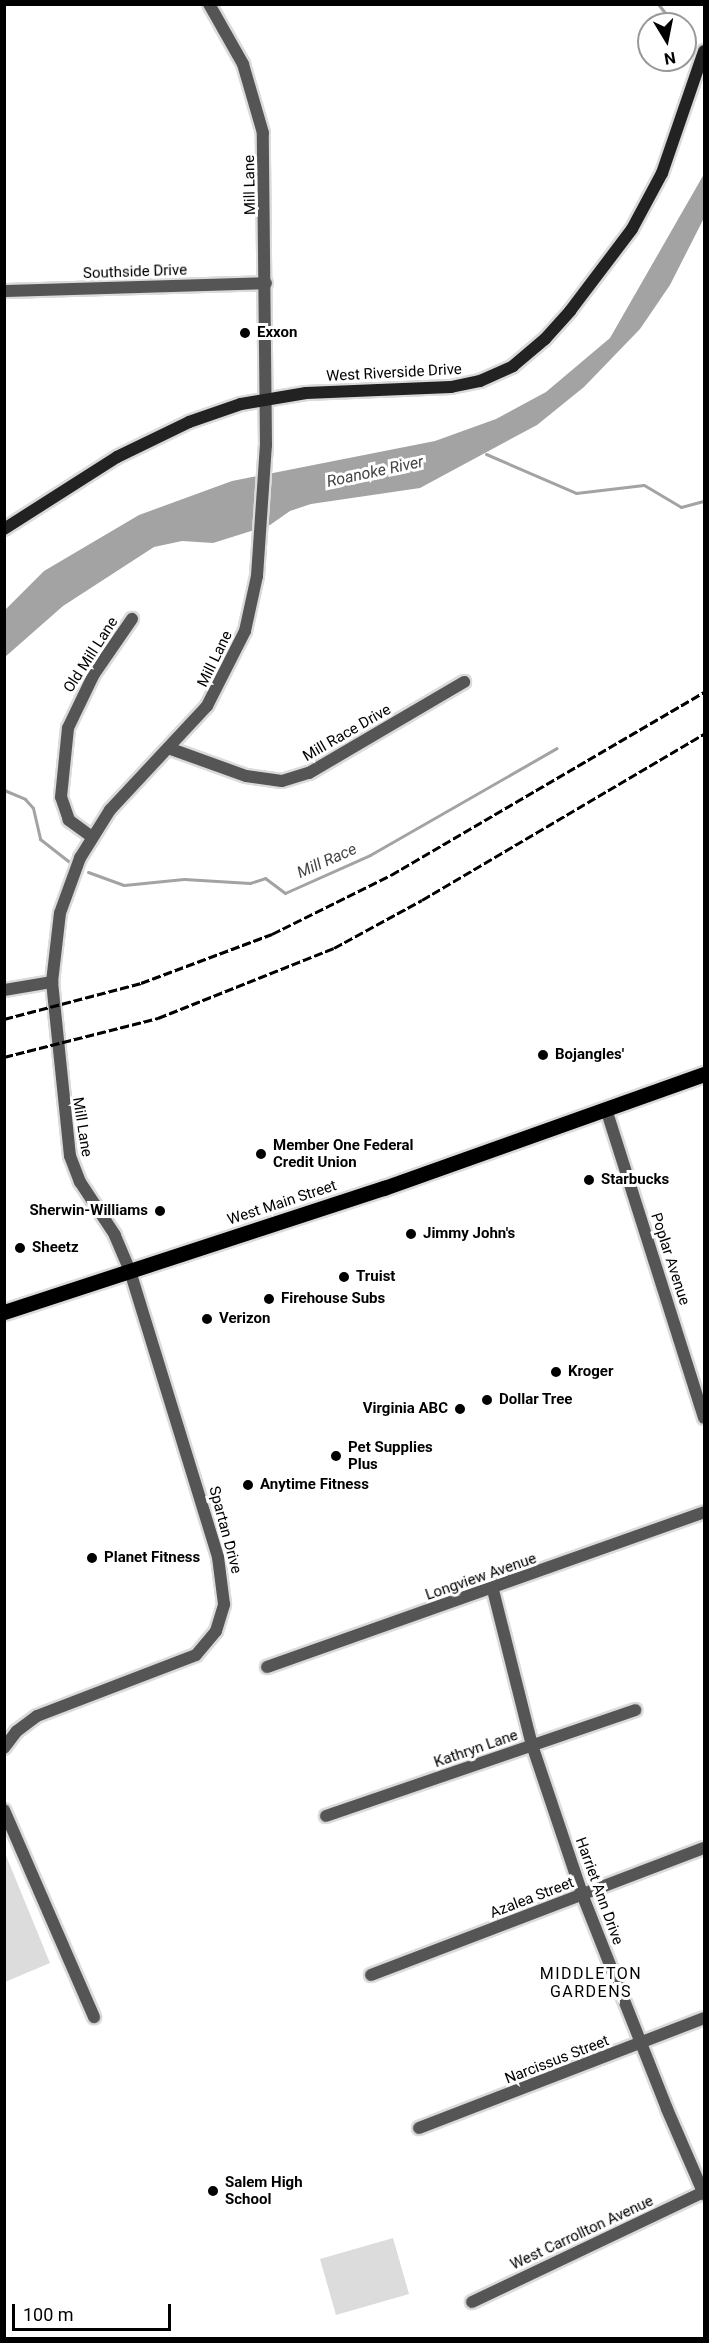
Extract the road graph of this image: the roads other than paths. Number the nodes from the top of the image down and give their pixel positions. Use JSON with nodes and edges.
{"nodes":[{"id":1,"x":209,"y":4,"type":"edge"},
{"id":2,"x":705,"y":51,"type":"edge"},
{"id":3,"x":266,"y":283,"type":"junction"},
{"id":4,"x":4,"y":291,"type":"edge"},
{"id":5,"x":266,"y":398,"type":"junction"},
{"id":6,"x":4,"y":529,"type":"edge"},
{"id":7,"x":132,"y":619,"type":"dead end"},
{"id":8,"x":464,"y":682,"type":"dead end"},
{"id":9,"x":171,"y":749,"type":"junction"},
{"id":10,"x":92,"y":837,"type":"junction"},
{"id":11,"x":52,"y":982,"type":"junction"},
{"id":12,"x":4,"y":990,"type":"edge"},
{"id":13,"x":705,"y":1074,"type":"edge"},
{"id":14,"x":606,"y":1109,"type":"junction"},
{"id":15,"x":130,"y":1270,"type":"junction"},
{"id":16,"x":4,"y":1312,"type":"edge"},
{"id":17,"x":705,"y":1418,"type":"edge"},
{"id":18,"x":705,"y":1512,"type":"edge"},
{"id":19,"x":493,"y":1590,"type":"junction"},
{"id":20,"x":267,"y":1666,"type":"dead end"},
{"id":21,"x":635,"y":1710,"type":"dead end"},
{"id":22,"x":532,"y":1745,"type":"junction"},
{"id":23,"x":4,"y":1748,"type":"edge"},
{"id":24,"x":4,"y":1810,"type":"edge"},
{"id":25,"x":326,"y":1816,"type":"dead end"},
{"id":26,"x":705,"y":1848,"type":"edge"},
{"id":27,"x":582,"y":1894,"type":"junction"},
{"id":28,"x":371,"y":1975,"type":"dead end"},
{"id":29,"x":94,"y":2017,"type":"dead end"},
{"id":30,"x":705,"y":2018,"type":"edge"},
{"id":31,"x":640,"y":2044,"type":"junction"},
{"id":32,"x":419,"y":2128,"type":"dead end"},
{"id":33,"x":704,"y":2193,"type":"edge"},
{"id":34,"x":472,"y":2302,"type":"dead end"}],
"edges":[{"from":1,"to":3,"type":"street","name":"Mill Lane"},
{"from":2,"to":5,"type":"street","name":"West Riverside Drive"},
{"from":3,"to":4,"type":"street","name":"Southside Drive"},
{"from":3,"to":5,"type":"street","name":"Mill Lane"},
{"from":5,"to":6,"type":"street","name":"West Riverside Drive"},
{"from":5,"to":9,"type":"street","name":"Mill Lane"},
{"from":7,"to":10,"type":"street","name":"Old Mill Lane"},
{"from":8,"to":9,"type":"street","name":"Mill Race Drive"},
{"from":9,"to":10,"type":"street","name":"Mill Lane"},
{"from":10,"to":11,"type":"street","name":"Mill Lane"},
{"from":11,"to":12,"type":"street"},
{"from":11,"to":15,"type":"street","name":"Mill Lane"},
{"from":13,"to":14,"type":"main road","name":"West Main Street"},
{"from":14,"to":15,"type":"main road","name":"West Main Street"},
{"from":14,"to":17,"type":"street","name":"Poplar Avenue"},
{"from":15,"to":16,"type":"main road","name":"West Main Street"},
{"from":15,"to":23,"type":"street","name":"Spartan Drive"},
{"from":18,"to":19,"type":"street","name":"Longview Avenue"},
{"from":19,"to":20,"type":"street","name":"Longview Avenue"},
{"from":19,"to":22,"type":"street","name":"Harriet Ann Drive"},
{"from":21,"to":22,"type":"street","name":"Kathryn Lane"},
{"from":22,"to":25,"type":"street","name":"Kathryn Lane"},
{"from":22,"to":27,"type":"street","name":"Harriet Ann Drive"},
{"from":24,"to":29,"type":"street"},
{"from":26,"to":27,"type":"street","name":"Azalea Street"},
{"from":27,"to":28,"type":"street","name":"Azalea Street"},
{"from":27,"to":31,"type":"street","name":"Harriet Ann Drive"},
{"from":30,"to":31,"type":"street","name":"Narcissus Street"},
{"from":31,"to":32,"type":"street","name":"Narcissus Street"},
{"from":31,"to":33,"type":"street","name":"Harriet Ann Drive"},
{"from":33,"to":34,"type":"street","name":"West Carrollton Avenue"}]}
